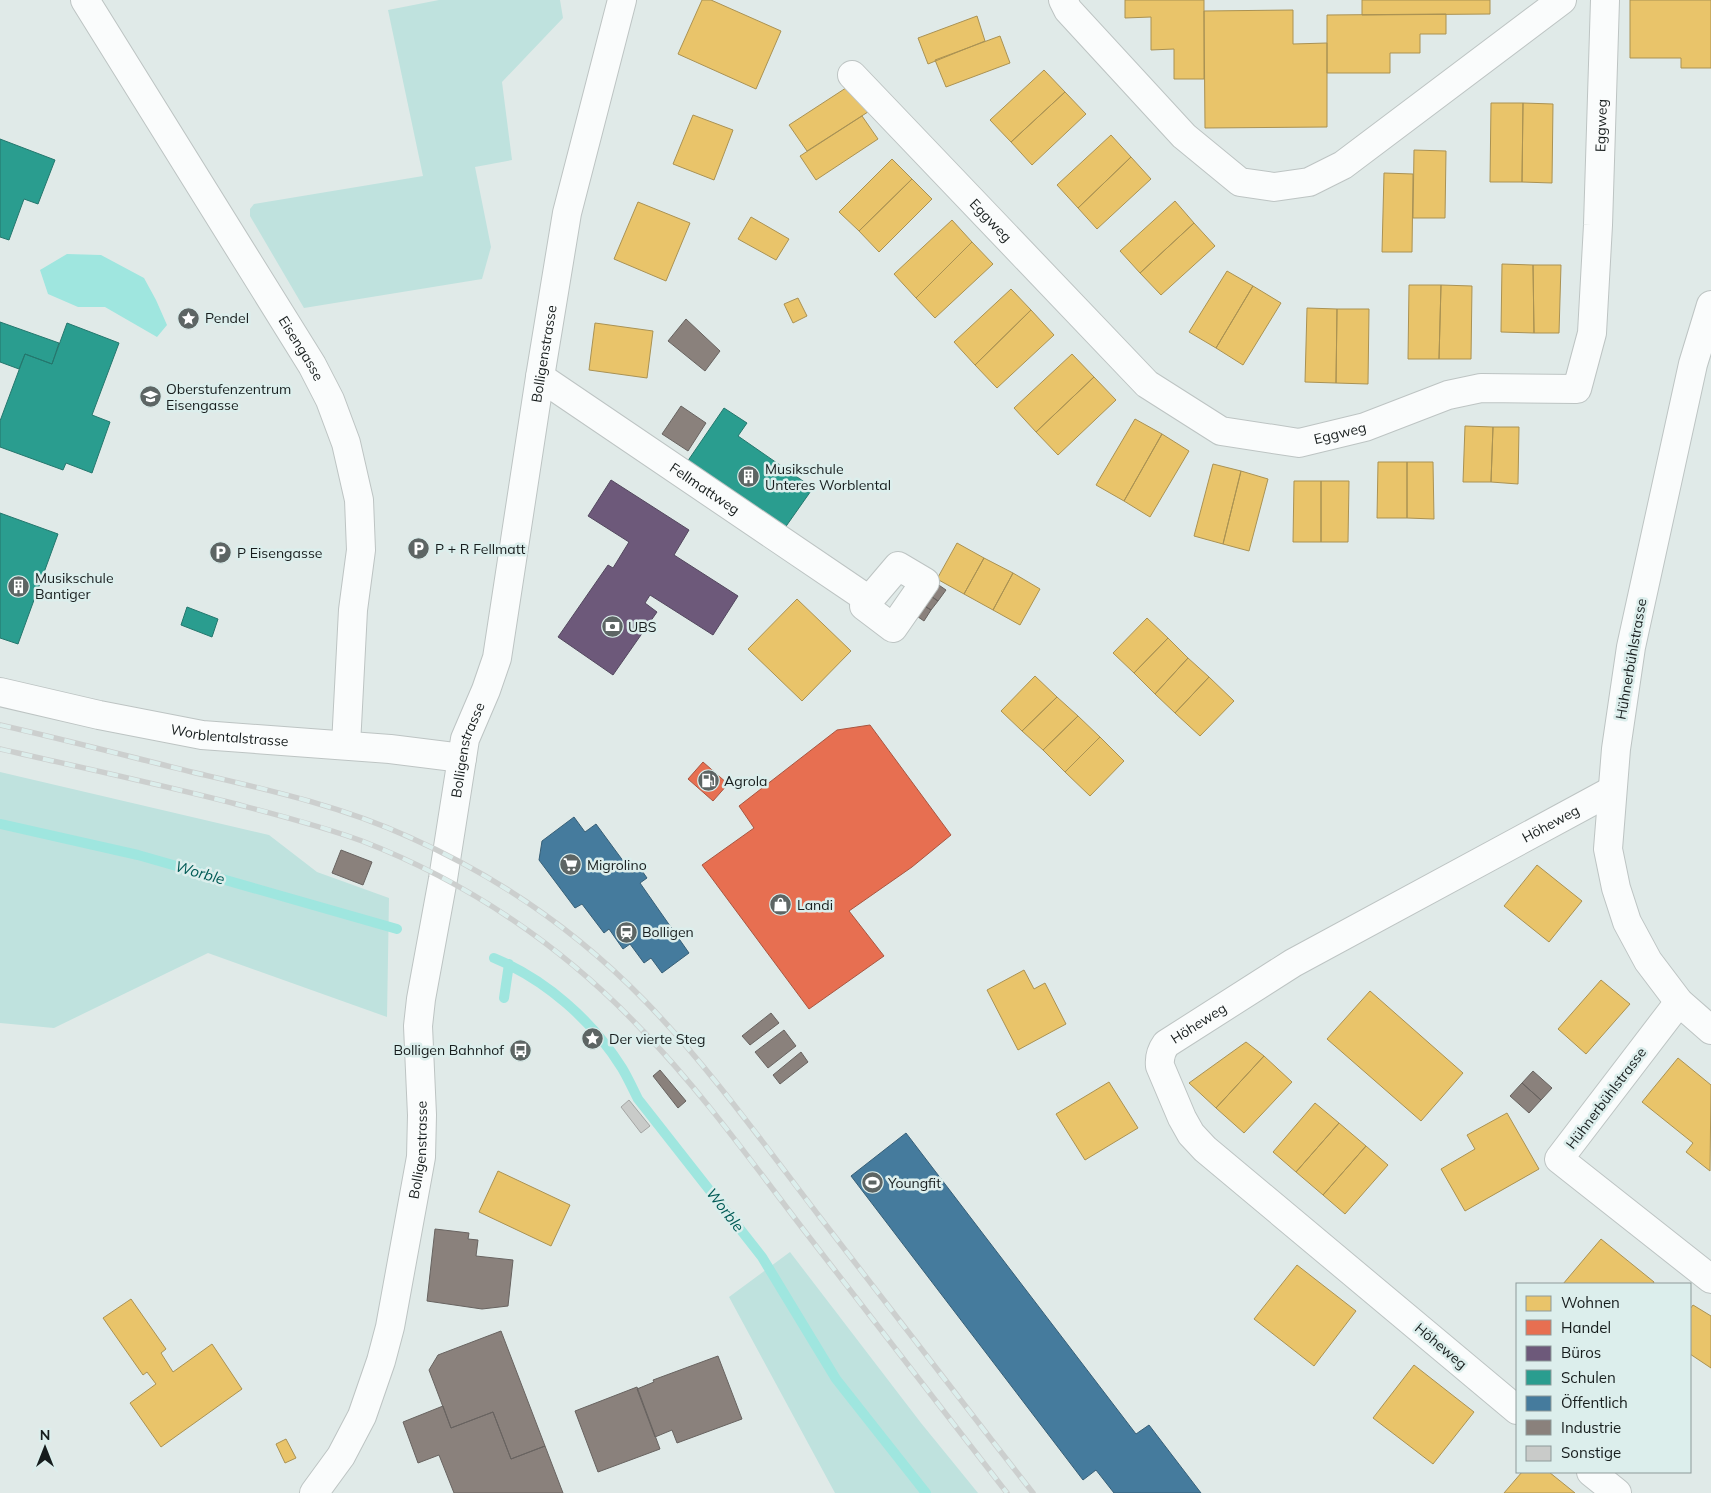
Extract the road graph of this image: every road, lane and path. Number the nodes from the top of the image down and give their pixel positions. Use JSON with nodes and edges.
{"nodes":[{"id":1,"x":85,"y":0,"type":"edge"},
{"id":2,"x":622,"y":0,"type":"edge"},
{"id":3,"x":1063,"y":0,"type":"edge"},
{"id":4,"x":1562,"y":0,"type":"edge"},
{"id":5,"x":1605,"y":0,"type":"edge"},
{"id":6,"x":852,"y":76,"type":"dead end"},
{"id":7,"x":1711,"y":305,"type":"edge"},
{"id":8,"x":540,"y":377,"type":"junction"},
{"id":9,"x":869,"y":600,"type":"dead end"},
{"id":10,"x":0,"y":692,"type":"edge"},
{"id":11,"x":346,"y":745,"type":"junction"},
{"id":12,"x":462,"y":758,"type":"junction"},
{"id":13,"x":1611,"y":791,"type":"junction"},
{"id":14,"x":1679,"y":1002,"type":"junction"},
{"id":15,"x":1711,"y":1030,"type":"edge"},
{"id":16,"x":1711,"y":1279,"type":"edge"},
{"id":17,"x":1516,"y":1409,"type":"edge"},
{"id":18,"x":1592,"y":1473,"type":"edge"},
{"id":19,"x":314,"y":1493,"type":"edge"},
{"id":20,"x":1617,"y":1493,"type":"edge"}],
"edges":[{"from":1,"to":11,"type":"street","name":"Eisengasse"},
{"from":2,"to":8,"type":"street","name":"Bolligenstrasse"},
{"from":3,"to":4,"type":"street"},
{"from":5,"to":6,"type":"street","name":"Eggweg"},
{"from":7,"to":13,"type":"street","name":"Hühnerbühlstrasse"},
{"from":8,"to":9,"type":"street","name":"Fellmattweg"},
{"from":8,"to":12,"type":"street","name":"Bolligenstrasse"},
{"from":10,"to":11,"type":"street","name":"Worblentalstrasse"},
{"from":11,"to":12,"type":"street","name":"Worblentalstrasse"},
{"from":12,"to":19,"type":"street","name":"Bolligenstrasse"},
{"from":13,"to":14,"type":"street","name":"Hühnerbühlstrasse"},
{"from":13,"to":17,"type":"street","name":"Höheweg"},
{"from":14,"to":15,"type":"street","name":"Hühnerbühlstrasse"},
{"from":14,"to":16,"type":"street","name":"Hühnerbühlstrasse"},
{"from":18,"to":20,"type":"street"}]}
